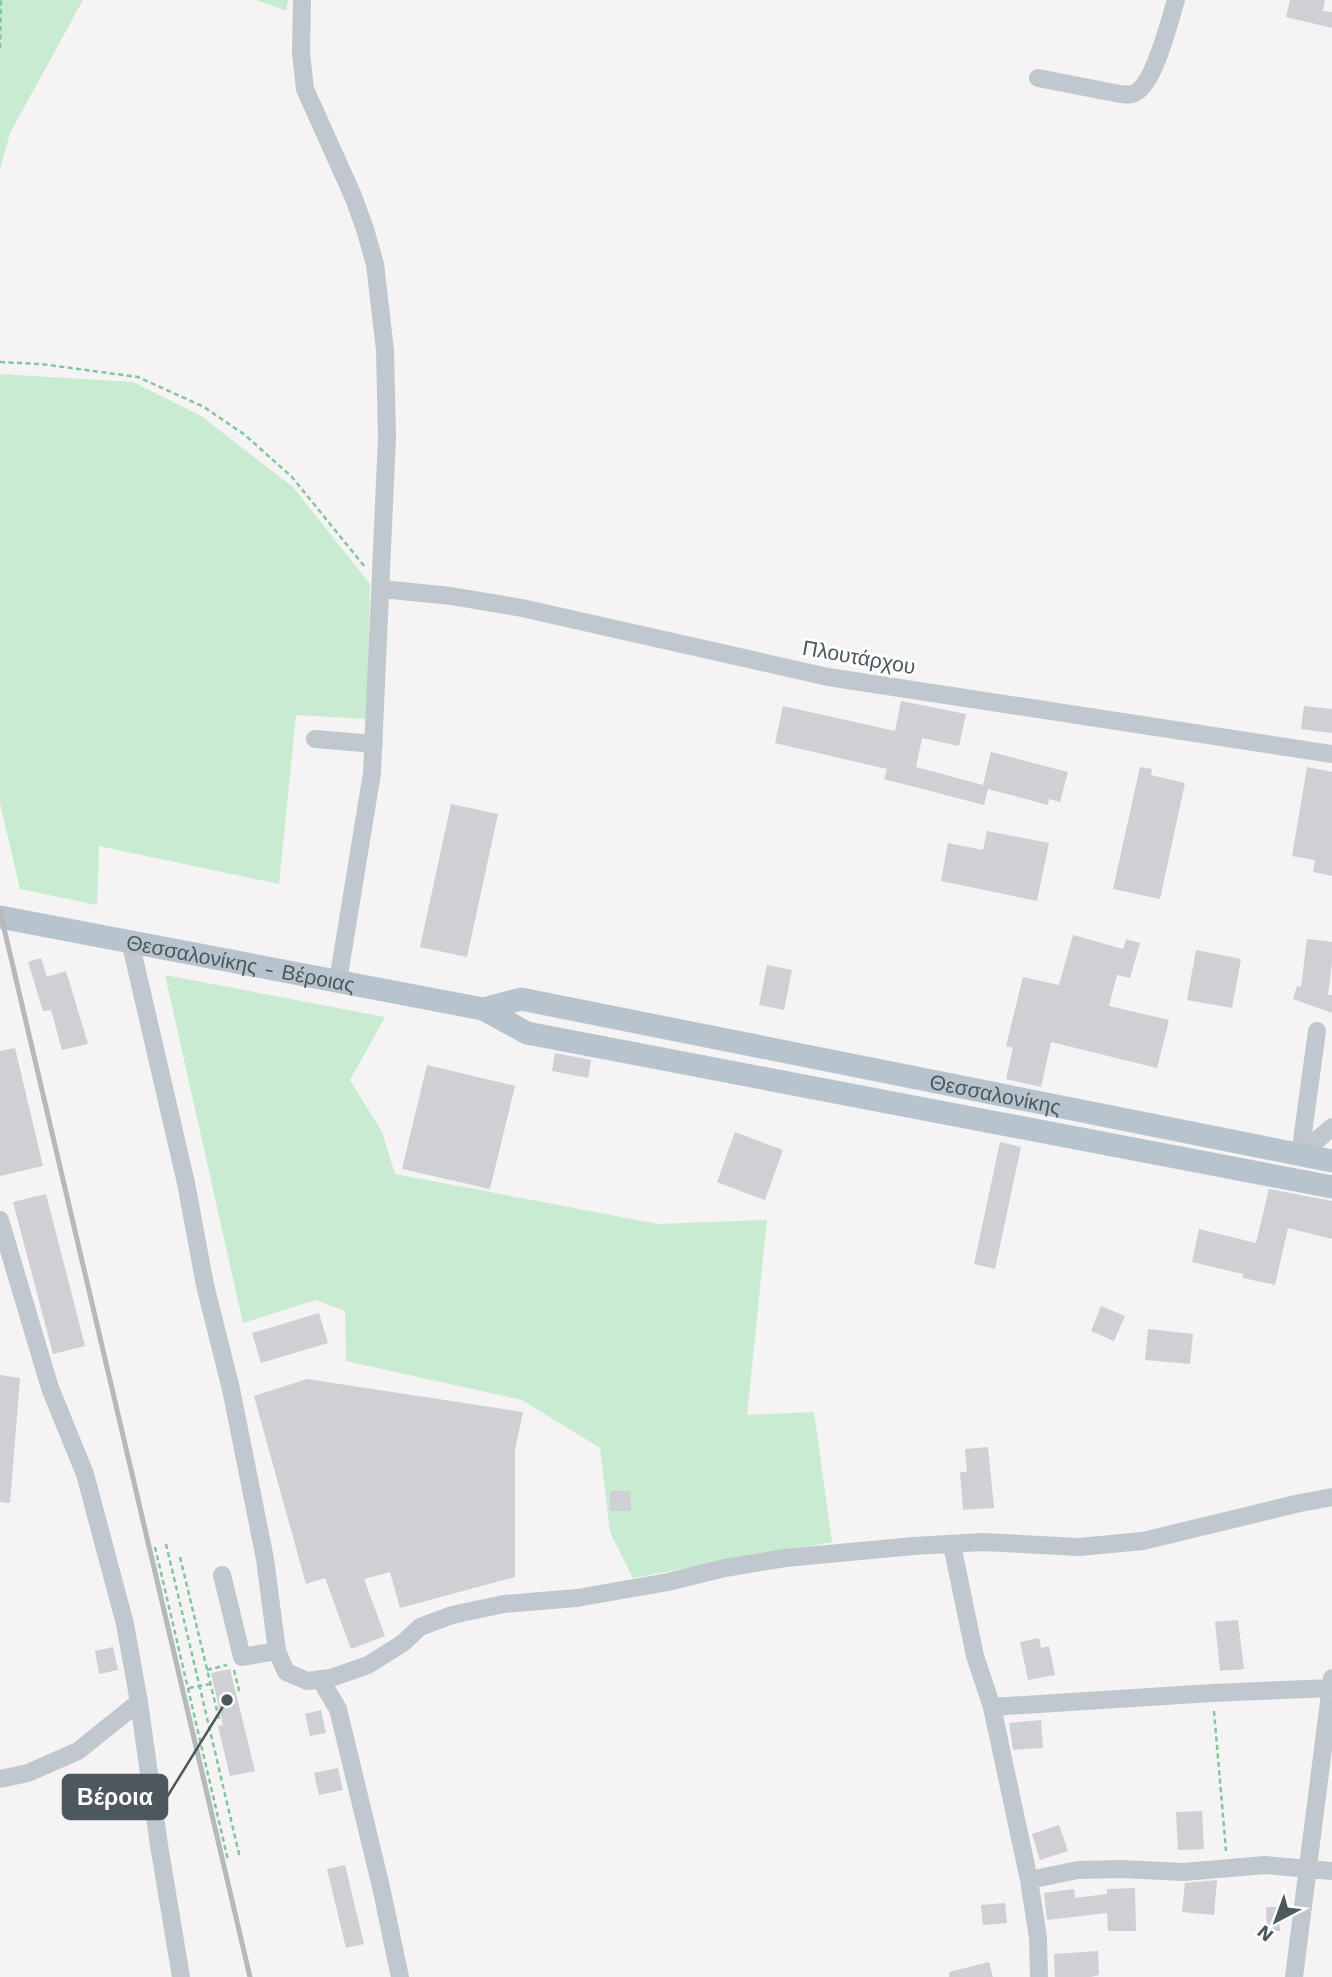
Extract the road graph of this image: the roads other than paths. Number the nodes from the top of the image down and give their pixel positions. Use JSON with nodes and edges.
{"nodes":[{"id":1,"x":303,"y":0,"type":"edge"},
{"id":2,"x":1176,"y":0,"type":"edge"},
{"id":3,"x":1038,"y":78,"type":"dead end"},
{"id":4,"x":382,"y":589,"type":"junction"},
{"id":5,"x":315,"y":739,"type":"dead end"},
{"id":6,"x":374,"y":744,"type":"junction"},
{"id":7,"x":1332,"y":754,"type":"edge"},
{"id":8,"x":0,"y":917,"type":"edge"},
{"id":9,"x":130,"y":941,"type":"junction"},
{"id":10,"x":338,"y":981,"type":"junction"},
{"id":11,"x":483,"y":1009,"type":"junction"},
{"id":12,"x":658,"y":1026,"type":"joint"},
{"id":13,"x":1317,"y":1031,"type":"dead end"},
{"id":14,"x":658,"y":1058,"type":"joint"},
{"id":15,"x":1332,"y":1127,"type":"edge"},
{"id":16,"x":1300,"y":1155,"type":"junction"},
{"id":17,"x":1332,"y":1161,"type":"edge"},
{"id":18,"x":1332,"y":1187,"type":"edge"},
{"id":19,"x":0,"y":1220,"type":"edge"},
{"id":20,"x":1332,"y":1497,"type":"edge"},
{"id":21,"x":953,"y":1545,"type":"junction"},
{"id":22,"x":222,"y":1575,"type":"dead end"},
{"id":23,"x":277,"y":1651,"type":"junction"},
{"id":24,"x":320,"y":1679,"type":"junction"},
{"id":25,"x":1331,"y":1684,"type":"edge"},
{"id":26,"x":139,"y":1702,"type":"junction"},
{"id":27,"x":992,"y":1707,"type":"junction"},
{"id":28,"x":0,"y":1779,"type":"edge"},
{"id":29,"x":1309,"y":1868,"type":"junction"},
{"id":30,"x":1332,"y":1871,"type":"edge"},
{"id":31,"x":1029,"y":1880,"type":"junction"},
{"id":32,"x":181,"y":1977,"type":"edge"},
{"id":33,"x":400,"y":1977,"type":"edge"},
{"id":34,"x":1040,"y":1977,"type":"edge"},
{"id":35,"x":1294,"y":1977,"type":"edge"}],
"edges":[{"from":1,"to":4,"type":"street"},
{"from":2,"to":3,"type":"street"},
{"from":4,"to":6,"type":"street"},
{"from":4,"to":7,"type":"street","name":"Πλουτάρχου"},
{"from":5,"to":6,"type":"street"},
{"from":6,"to":10,"type":"street"},
{"from":8,"to":9,"type":"main road","name":"Θεσσαλονίκης - Βέροιας"},
{"from":9,"to":10,"type":"main road","name":"Θεσσαλονίκης - Βέροιας"},
{"from":9,"to":23,"type":"street"},
{"from":10,"to":11,"type":"main road","name":"Θεσσαλονίκης - Βέροιας"},
{"from":11,"to":12,"type":"main road","name":"Θεσσαλονίκης - Βέροιας"},
{"from":11,"to":14,"type":"main road","name":"Θεσσαλονίκης - Βέροιας"},
{"from":12,"to":16,"type":"main road","name":"Θεσσαλονίκης"},
{"from":13,"to":16,"type":"street"},
{"from":14,"to":18,"type":"main road","name":"Θεσσαλονίκης"},
{"from":15,"to":16,"type":"street"},
{"from":16,"to":17,"type":"main road","name":"Θεσσαλονίκης"},
{"from":19,"to":26,"type":"street"},
{"from":20,"to":21,"type":"street"},
{"from":21,"to":24,"type":"street"},
{"from":21,"to":27,"type":"street"},
{"from":22,"to":23,"type":"street"},
{"from":23,"to":24,"type":"street"},
{"from":24,"to":33,"type":"street"},
{"from":25,"to":27,"type":"street"},
{"from":25,"to":29,"type":"street"},
{"from":26,"to":28,"type":"street"},
{"from":26,"to":32,"type":"street"},
{"from":27,"to":31,"type":"street"},
{"from":29,"to":30,"type":"street"},
{"from":29,"to":31,"type":"street"},
{"from":29,"to":35,"type":"street"},
{"from":31,"to":34,"type":"street"}]}
